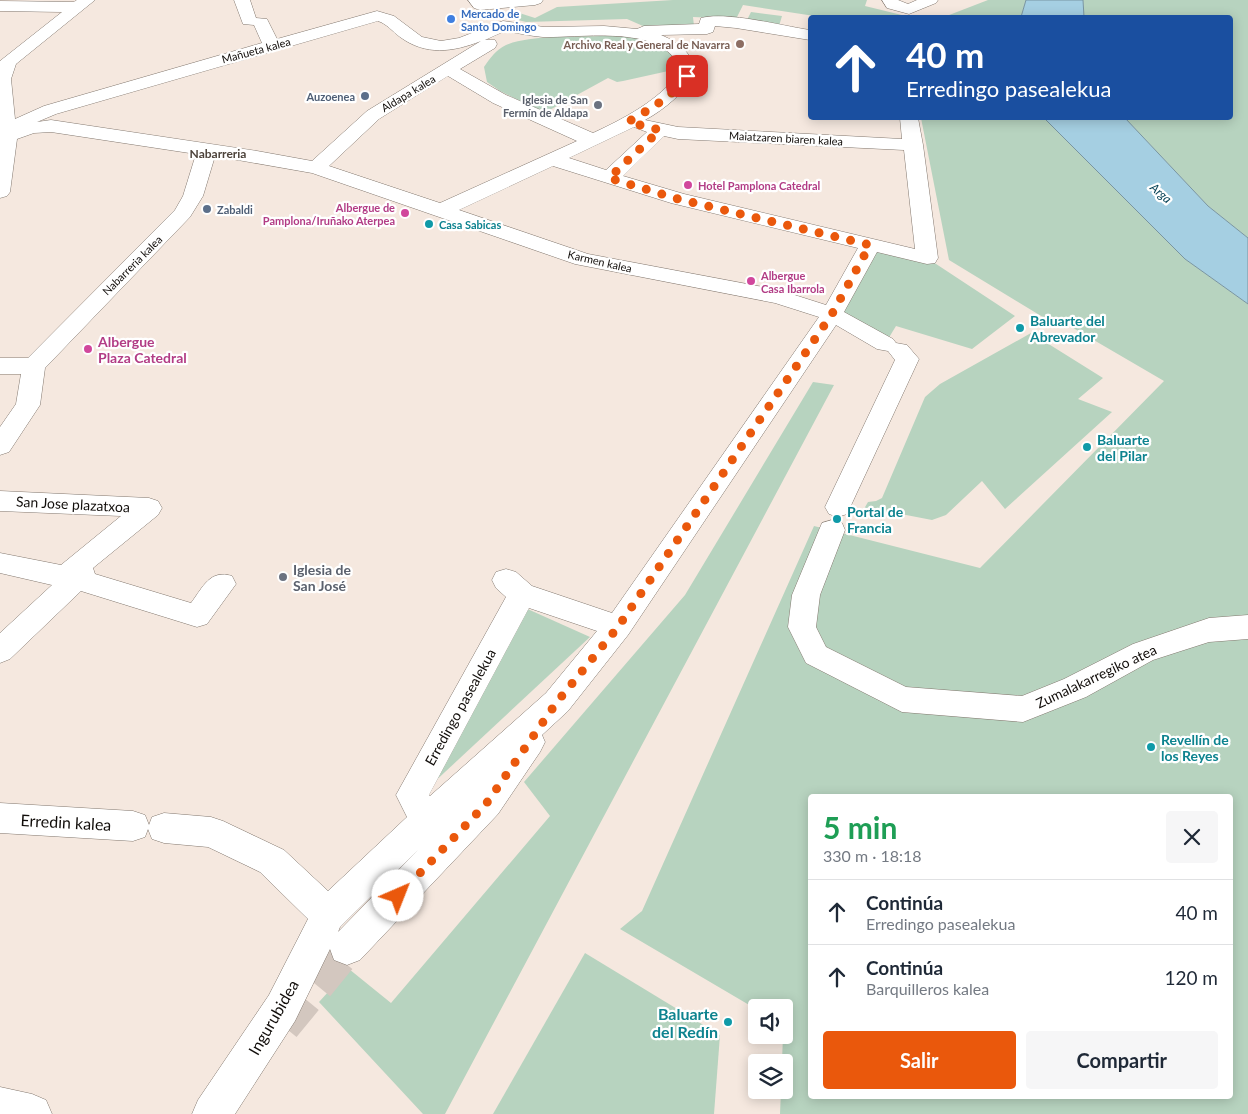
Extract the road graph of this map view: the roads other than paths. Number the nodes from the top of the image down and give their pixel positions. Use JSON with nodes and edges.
{"nodes":[{"id":1,"x":242,"y":0,"type":"edge"},
{"id":2,"x":535,"y":0,"type":"edge"},
{"id":3,"x":890,"y":0,"type":"edge"},
{"id":4,"x":930,"y":0,"type":"edge"},
{"id":5,"x":478,"y":2,"type":"edge"},
{"id":6,"x":27,"y":3,"type":"edge"},
{"id":7,"x":82,"y":4,"type":"edge"},
{"id":8,"x":0,"y":6,"type":"edge"},
{"id":9,"x":502,"y":26,"type":"junction"},
{"id":10,"x":630,"y":33,"type":"junction"},
{"id":11,"x":808,"y":35,"type":"edge"},
{"id":12,"x":271,"y":45,"type":"junction"},
{"id":13,"x":4,"y":62,"type":"edge"},
{"id":14,"x":448,"y":69,"type":"junction"},
{"id":15,"x":910,"y":120,"type":"edge"},
{"id":16,"x":628,"y":122,"type":"junction"},
{"id":17,"x":660,"y":130,"type":"junction"},
{"id":18,"x":4,"y":136,"type":"edge"},
{"id":19,"x":592,"y":140,"type":"junction"},
{"id":20,"x":914,"y":145,"type":"junction"},
{"id":21,"x":207,"y":150,"type":"junction"},
{"id":22,"x":552,"y":158,"type":"junction"},
{"id":23,"x":316,"y":168,"type":"junction"},
{"id":24,"x":609,"y":178,"type":"junction"},
{"id":25,"x":0,"y":192,"type":"edge"},
{"id":26,"x":440,"y":211,"type":"junction"},
{"id":27,"x":870,"y":245,"type":"junction"},
{"id":28,"x":832,"y":314,"type":"junction"},
{"id":29,"x":892,"y":347,"type":"joint"},
{"id":30,"x":0,"y":366,"type":"edge"},
{"id":31,"x":34,"y":366,"type":"junction"},
{"id":32,"x":0,"y":446,"type":"edge"},
{"id":33,"x":0,"y":501,"type":"edge"},
{"id":34,"x":0,"y":563,"type":"edge"},
{"id":35,"x":76,"y":579,"type":"junction"},
{"id":36,"x":222,"y":584,"type":"dead end"},
{"id":37,"x":618,"y":627,"type":"junction"},
{"id":38,"x":1248,"y":627,"type":"edge"},
{"id":39,"x":0,"y":651,"type":"edge"},
{"id":40,"x":557,"y":702,"type":"junction"},
{"id":41,"x":0,"y":818,"type":"edge"},
{"id":42,"x":426,"y":821,"type":"junction"},
{"id":43,"x":328,"y":915,"type":"junction"},
{"id":44,"x":347,"y":948,"type":"tunnel mouth"},
{"id":45,"x":0,"y":1107,"type":"edge"},
{"id":46,"x":32,"y":1114,"type":"edge"},
{"id":47,"x":212,"y":1114,"type":"edge"}],
"edges":[{"from":1,"to":12,"type":"street"},
{"from":2,"to":5,"type":"street"},
{"from":3,"to":4,"type":"street"},
{"from":5,"to":9,"type":"street"},
{"from":6,"to":7,"type":"street"},
{"from":6,"to":8,"type":"street"},
{"from":7,"to":13,"type":"street"},
{"from":9,"to":10,"type":"street"},
{"from":9,"to":12,"type":"street","name":"Mañueta kalea"},
{"from":9,"to":14,"type":"street","name":"Aldapa kalea"},
{"from":10,"to":11,"type":"street"},
{"from":10,"to":16,"type":"street"},
{"from":12,"to":18,"type":"street","name":"Mañueta kalea"},
{"from":13,"to":18,"type":"street"},
{"from":14,"to":19,"type":"street"},
{"from":14,"to":23,"type":"street","name":"Aldapa kalea"},
{"from":15,"to":20,"type":"street"},
{"from":16,"to":17,"type":"street","name":"Maiatzaren biaren kalea"},
{"from":16,"to":19,"type":"street"},
{"from":17,"to":20,"type":"street","name":"Maiatzaren biaren kalea"},
{"from":17,"to":24,"type":"street"},
{"from":18,"to":21,"type":"street"},
{"from":18,"to":25,"type":"street"},
{"from":19,"to":22,"type":"street"},
{"from":20,"to":27,"type":"street"},
{"from":21,"to":23,"type":"street"},
{"from":21,"to":31,"type":"street","name":"Nabarreria kalea"},
{"from":22,"to":24,"type":"street"},
{"from":22,"to":26,"type":"street"},
{"from":23,"to":26,"type":"street","name":"Karmen kalea"},
{"from":24,"to":27,"type":"street"},
{"from":26,"to":28,"type":"street","name":"Karmen kalea"},
{"from":27,"to":28,"type":"street"},
{"from":28,"to":29,"type":"street","name":"Karmen kalea"},
{"from":28,"to":37,"type":"street"},
{"from":29,"to":38,"type":"street","name":"Zumalakarregiko atea"},
{"from":30,"to":31,"type":"street"},
{"from":31,"to":32,"type":"street"},
{"from":33,"to":35,"type":"street","name":"San Jose plazatxoa"},
{"from":34,"to":35,"type":"street"},
{"from":35,"to":36,"type":"street"},
{"from":35,"to":39,"type":"street"},
{"from":37,"to":40,"type":"street"},
{"from":37,"to":42,"type":"street","name":"Erredingo pasealekua"},
{"from":40,"to":42,"type":"street"},
{"from":40,"to":44,"type":"street"},
{"from":41,"to":43,"type":"street","name":"Erredin kalea"},
{"from":42,"to":43,"type":"street"},
{"from":43,"to":47,"type":"street","name":"Ingurubidea"},
{"from":45,"to":46,"type":"street"}]}
